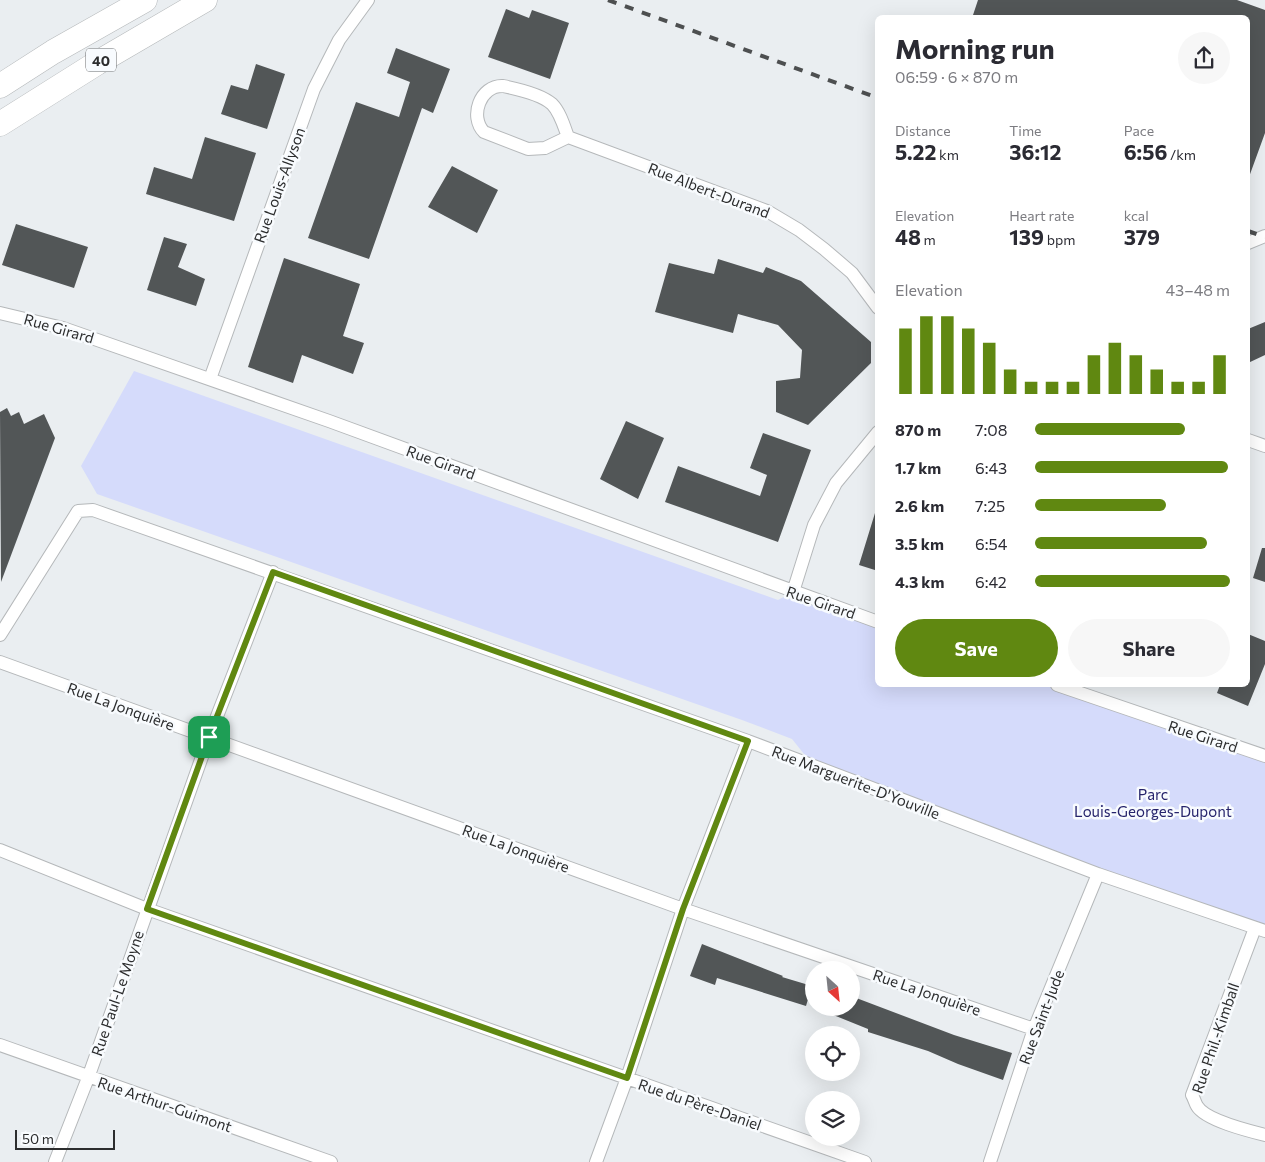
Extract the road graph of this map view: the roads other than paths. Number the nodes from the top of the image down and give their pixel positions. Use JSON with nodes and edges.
{"nodes":[{"id":1,"x":127,"y":0,"type":"edge"},
{"id":2,"x":145,"y":0,"type":"edge"},
{"id":3,"x":205,"y":0,"type":"edge"},
{"id":4,"x":368,"y":0,"type":"edge"},
{"id":5,"x":53,"y":52,"type":"junction"},
{"id":6,"x":0,"y":86,"type":"edge"},
{"id":7,"x":0,"y":124,"type":"edge"},
{"id":8,"x":568,"y":136,"type":"junction"},
{"id":9,"x":1265,"y":236,"type":"edge"},
{"id":10,"x":1250,"y":242,"type":"edge"},
{"id":11,"x":875,"y":304,"type":"edge"},
{"id":12,"x":0,"y":314,"type":"edge"},
{"id":13,"x":210,"y":379,"type":"junction"},
{"id":14,"x":875,"y":436,"type":"edge"},
{"id":15,"x":1250,"y":441,"type":"edge"},
{"id":16,"x":1265,"y":446,"type":"edge"},
{"id":17,"x":273,"y":572,"type":"junction"},
{"id":18,"x":793,"y":592,"type":"junction"},
{"id":19,"x":875,"y":621,"type":"edge"},
{"id":20,"x":0,"y":635,"type":"edge"},
{"id":21,"x":0,"y":662,"type":"edge"},
{"id":22,"x":1063,"y":687,"type":"edge"},
{"id":23,"x":209,"y":737,"type":"junction"},
{"id":24,"x":748,"y":741,"type":"junction"},
{"id":25,"x":1265,"y":756,"type":"edge"},
{"id":26,"x":0,"y":850,"type":"edge"},
{"id":27,"x":1098,"y":874,"type":"junction"},
{"id":28,"x":147,"y":909,"type":"junction"},
{"id":29,"x":683,"y":909,"type":"junction"},
{"id":30,"x":1260,"y":930,"type":"edge"},
{"id":31,"x":1034,"y":1029,"type":"junction"},
{"id":32,"x":0,"y":1045,"type":"edge"},
{"id":33,"x":88,"y":1078,"type":"junction"},
{"id":34,"x":627,"y":1078,"type":"junction"},
{"id":35,"x":1265,"y":1135,"type":"edge"},
{"id":36,"x":55,"y":1162,"type":"edge"},
{"id":37,"x":331,"y":1162,"type":"edge"},
{"id":38,"x":596,"y":1162,"type":"edge"},
{"id":39,"x":865,"y":1162,"type":"edge"},
{"id":40,"x":990,"y":1162,"type":"edge"}],
"edges":[{"from":1,"to":5,"type":"highway"},
{"from":2,"to":5,"type":"highway","number":"40"},
{"from":3,"to":7,"type":"highway","number":"40"},
{"from":4,"to":13,"type":"street","name":"Rue Louis-Allyson"},
{"from":5,"to":6,"type":"highway","number":"40"},
{"from":8,"to":8,"type":"street"},
{"from":8,"to":11,"type":"street","name":"Rue Albert-Durand"},
{"from":9,"to":10,"type":"street"},
{"from":12,"to":13,"type":"street","name":"Rue Girard"},
{"from":13,"to":18,"type":"street","name":"Rue Girard"},
{"from":14,"to":18,"type":"street"},
{"from":15,"to":16,"type":"street"},
{"from":17,"to":20,"type":"street","name":"Rue Marguerite-D'Youville"},
{"from":17,"to":23,"type":"street","name":"Rue Paul-Le Moyne"},
{"from":17,"to":24,"type":"street","name":"Rue Marguerite-D'Youville"},
{"from":18,"to":19,"type":"street","name":"Rue Girard"},
{"from":21,"to":23,"type":"street","name":"Rue La Jonquière"},
{"from":22,"to":25,"type":"street","name":"Rue Girard"},
{"from":23,"to":28,"type":"street","name":"Rue Paul-Le Moyne"},
{"from":23,"to":29,"type":"street","name":"Rue La Jonquière"},
{"from":24,"to":27,"type":"street","name":"Rue Marguerite-D'Youville"},
{"from":24,"to":29,"type":"street"},
{"from":26,"to":28,"type":"street","name":"Rue du Père-Daniel"},
{"from":27,"to":30,"type":"street","name":"Rue Marguerite-D'Youville"},
{"from":27,"to":31,"type":"street","name":"Rue Saint-Jude"},
{"from":28,"to":33,"type":"street","name":"Rue Paul-Le Moyne"},
{"from":28,"to":34,"type":"street","name":"Rue du Père-Daniel"},
{"from":29,"to":31,"type":"street","name":"Rue La Jonquière"},
{"from":29,"to":34,"type":"street"},
{"from":30,"to":35,"type":"street","name":"Rue Phil.-Kimball"},
{"from":31,"to":40,"type":"street","name":"Rue Saint-Jude"},
{"from":32,"to":33,"type":"street","name":"Rue Arthur-Guimont"},
{"from":33,"to":36,"type":"street","name":"Rue Paul-Le Moyne"},
{"from":33,"to":37,"type":"street","name":"Rue Arthur-Guimont"},
{"from":34,"to":38,"type":"street"},
{"from":34,"to":39,"type":"street","name":"Rue du Père-Daniel"}]}
